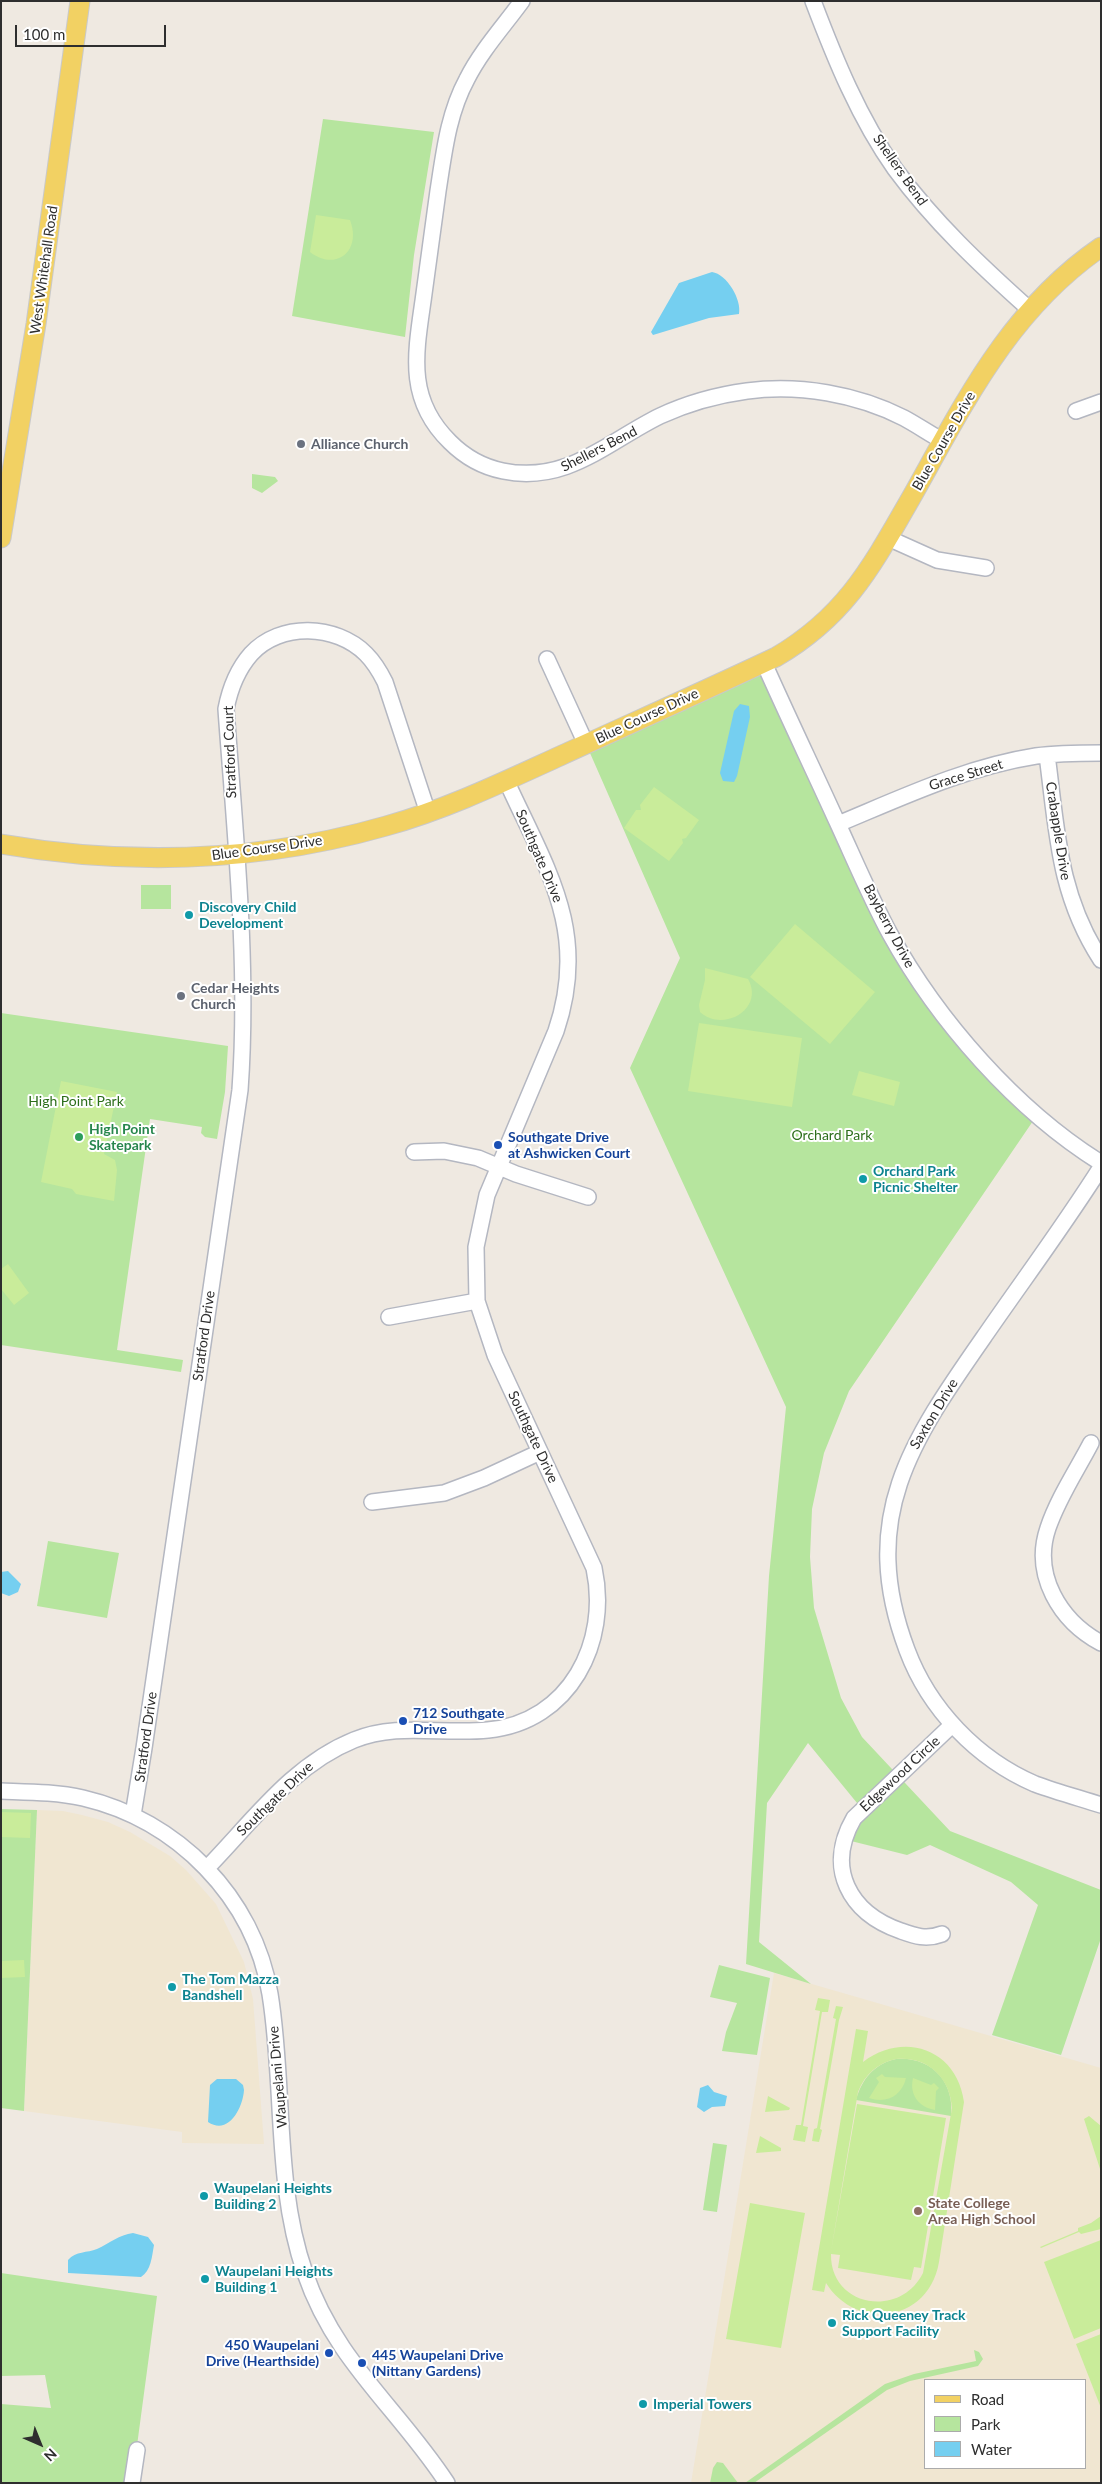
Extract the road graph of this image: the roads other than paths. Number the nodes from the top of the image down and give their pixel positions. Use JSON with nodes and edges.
{"nodes":[{"id":1,"x":80,"y":1,"type":"edge"},
{"id":2,"x":522,"y":1,"type":"edge"},
{"id":3,"x":813,"y":1,"type":"edge"},
{"id":4,"x":1101,"y":247,"type":"edge"},
{"id":5,"x":1030,"y":310,"type":"junction"},
{"id":6,"x":1101,"y":402,"type":"edge"},
{"id":7,"x":1076,"y":411,"type":"dead end"},
{"id":8,"x":943,"y":441,"type":"junction"},
{"id":9,"x":1,"y":538,"type":"edge"},
{"id":10,"x":888,"y":538,"type":"junction"},
{"id":11,"x":986,"y":568,"type":"dead end"},
{"id":12,"x":547,"y":659,"type":"dead end"},
{"id":13,"x":764,"y":663,"type":"junction"},
{"id":14,"x":586,"y":744,"type":"junction"},
{"id":15,"x":1101,"y":753,"type":"edge"},
{"id":16,"x":1047,"y":754,"type":"junction"},
{"id":17,"x":506,"y":780,"type":"junction"},
{"id":18,"x":428,"y":813,"type":"junction"},
{"id":19,"x":838,"y":824,"type":"junction"},
{"id":20,"x":1,"y":844,"type":"edge"},
{"id":21,"x":236,"y":855,"type":"junction"},
{"id":22,"x":1101,"y":960,"type":"edge"},
{"id":23,"x":414,"y":1152,"type":"dead end"},
{"id":24,"x":1101,"y":1163,"type":"edge"},
{"id":25,"x":498,"y":1165,"type":"junction"},
{"id":26,"x":1101,"y":1167,"type":"edge"},
{"id":27,"x":588,"y":1197,"type":"dead end"},
{"id":28,"x":477,"y":1303,"type":"junction"},
{"id":29,"x":389,"y":1317,"type":"dead end"},
{"id":30,"x":1092,"y":1443,"type":"dead end"},
{"id":31,"x":540,"y":1452,"type":"junction"},
{"id":32,"x":372,"y":1502,"type":"dead end"},
{"id":33,"x":1101,"y":1643,"type":"edge"},
{"id":34,"x":952,"y":1725,"type":"junction"},
{"id":35,"x":1,"y":1791,"type":"edge"},
{"id":36,"x":1101,"y":1805,"type":"edge"},
{"id":37,"x":132,"y":1815,"type":"junction"},
{"id":38,"x":207,"y":1868,"type":"junction"},
{"id":39,"x":942,"y":1934,"type":"dead end"},
{"id":40,"x":137,"y":2450,"type":"dead end"},
{"id":41,"x":132,"y":2483,"type":"edge"},
{"id":42,"x":447,"y":2483,"type":"edge"}],
"edges":[{"from":1,"to":9,"type":"main road","name":"West Whitehall Road"},
{"from":2,"to":8,"type":"street","name":"Shellers Bend"},
{"from":3,"to":5,"type":"street","name":"Shellers Bend"},
{"from":4,"to":5,"type":"main road","name":"Blue Course Drive"},
{"from":5,"to":8,"type":"main road","name":"Blue Course Drive"},
{"from":6,"to":7,"type":"street"},
{"from":8,"to":10,"type":"main road","name":"Blue Course Drive"},
{"from":10,"to":11,"type":"street"},
{"from":10,"to":13,"type":"main road","name":"Blue Course Drive"},
{"from":12,"to":14,"type":"street"},
{"from":13,"to":14,"type":"main road","name":"Blue Course Drive"},
{"from":13,"to":19,"type":"street","name":"Bayberry Drive"},
{"from":14,"to":17,"type":"main road","name":"Blue Course Drive"},
{"from":15,"to":16,"type":"street","name":"Grace Street"},
{"from":16,"to":19,"type":"street","name":"Grace Street"},
{"from":16,"to":22,"type":"street","name":"Crabapple Drive"},
{"from":17,"to":18,"type":"main road","name":"Blue Course Drive"},
{"from":17,"to":25,"type":"street","name":"Southgate Drive"},
{"from":18,"to":21,"type":"main road","name":"Blue Course Drive"},
{"from":18,"to":21,"type":"street","name":"Stratford Court"},
{"from":19,"to":24,"type":"street","name":"Bayberry Drive"},
{"from":20,"to":21,"type":"main road","name":"Blue Course Drive"},
{"from":21,"to":37,"type":"street","name":"Stratford Drive"},
{"from":23,"to":25,"type":"street"},
{"from":25,"to":27,"type":"street"},
{"from":25,"to":28,"type":"street","name":"Southgate Drive"},
{"from":26,"to":34,"type":"street","name":"Saxton Drive"},
{"from":28,"to":29,"type":"street"},
{"from":28,"to":31,"type":"street","name":"Southgate Drive"},
{"from":30,"to":33,"type":"street"},
{"from":31,"to":32,"type":"street"},
{"from":31,"to":38,"type":"street","name":"Southgate Drive"},
{"from":34,"to":36,"type":"street","name":"Saxton Drive"},
{"from":34,"to":39,"type":"street","name":"Edgewood Circle"},
{"from":35,"to":37,"type":"street","name":"Waupelani Drive"},
{"from":37,"to":38,"type":"street","name":"Waupelani Drive"},
{"from":38,"to":42,"type":"street","name":"Waupelani Drive"},
{"from":40,"to":41,"type":"street"}]}
